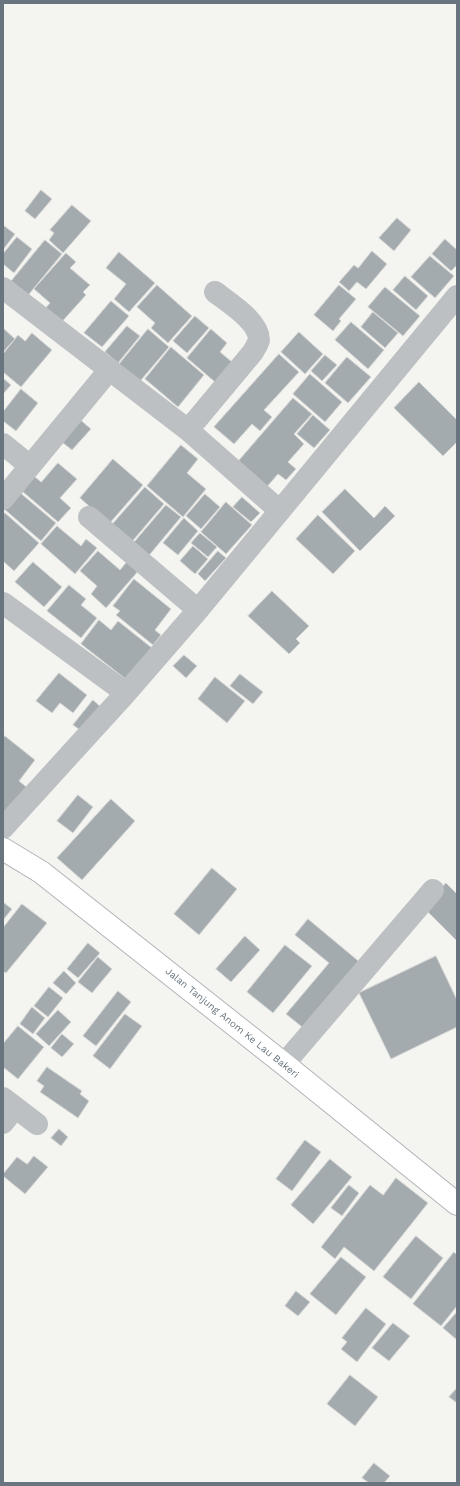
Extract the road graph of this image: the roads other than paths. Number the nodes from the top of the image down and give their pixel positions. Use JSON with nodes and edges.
{"nodes":[{"id":1,"x":3,"y":288,"type":"edge"},
{"id":2,"x":215,"y":292,"type":"dead end"},
{"id":3,"x":457,"y":296,"type":"edge"},
{"id":4,"x":110,"y":369,"type":"junction"},
{"id":5,"x":188,"y":430,"type":"junction"},
{"id":6,"x":3,"y":444,"type":"edge"},
{"id":7,"x":30,"y":466,"type":"junction"},
{"id":8,"x":3,"y":499,"type":"edge"},
{"id":9,"x":280,"y":511,"type":"junction"},
{"id":10,"x":89,"y":517,"type":"dead end"},
{"id":11,"x":3,"y":603,"type":"edge"},
{"id":12,"x":198,"y":610,"type":"junction"},
{"id":13,"x":126,"y":692,"type":"junction"},
{"id":14,"x":3,"y":828,"type":"edge"},
{"id":15,"x":3,"y":849,"type":"edge"},
{"id":16,"x":433,"y":890,"type":"dead end"},
{"id":17,"x":284,"y":1064,"type":"junction"},
{"id":18,"x":7,"y":1110,"type":"edge"},
{"id":19,"x":37,"y":1124,"type":"dead end"},
{"id":20,"x":457,"y":1204,"type":"edge"}],
"edges":[{"from":1,"to":4,"type":"street"},
{"from":2,"to":5,"type":"street"},
{"from":3,"to":9,"type":"street"},
{"from":4,"to":5,"type":"street"},
{"from":4,"to":7,"type":"street"},
{"from":5,"to":9,"type":"street"},
{"from":6,"to":7,"type":"street"},
{"from":7,"to":8,"type":"street"},
{"from":9,"to":12,"type":"street"},
{"from":10,"to":12,"type":"street"},
{"from":11,"to":13,"type":"street"},
{"from":12,"to":13,"type":"street"},
{"from":13,"to":14,"type":"street"},
{"from":15,"to":17,"type":"main road","name":"Jalan Tanjung Anom Ke Lau Bakeri"},
{"from":16,"to":17,"type":"street"},
{"from":17,"to":20,"type":"main road","name":"Jalan Tanjung Anom Ke Lau Bakeri"},
{"from":18,"to":19,"type":"street"}]}
